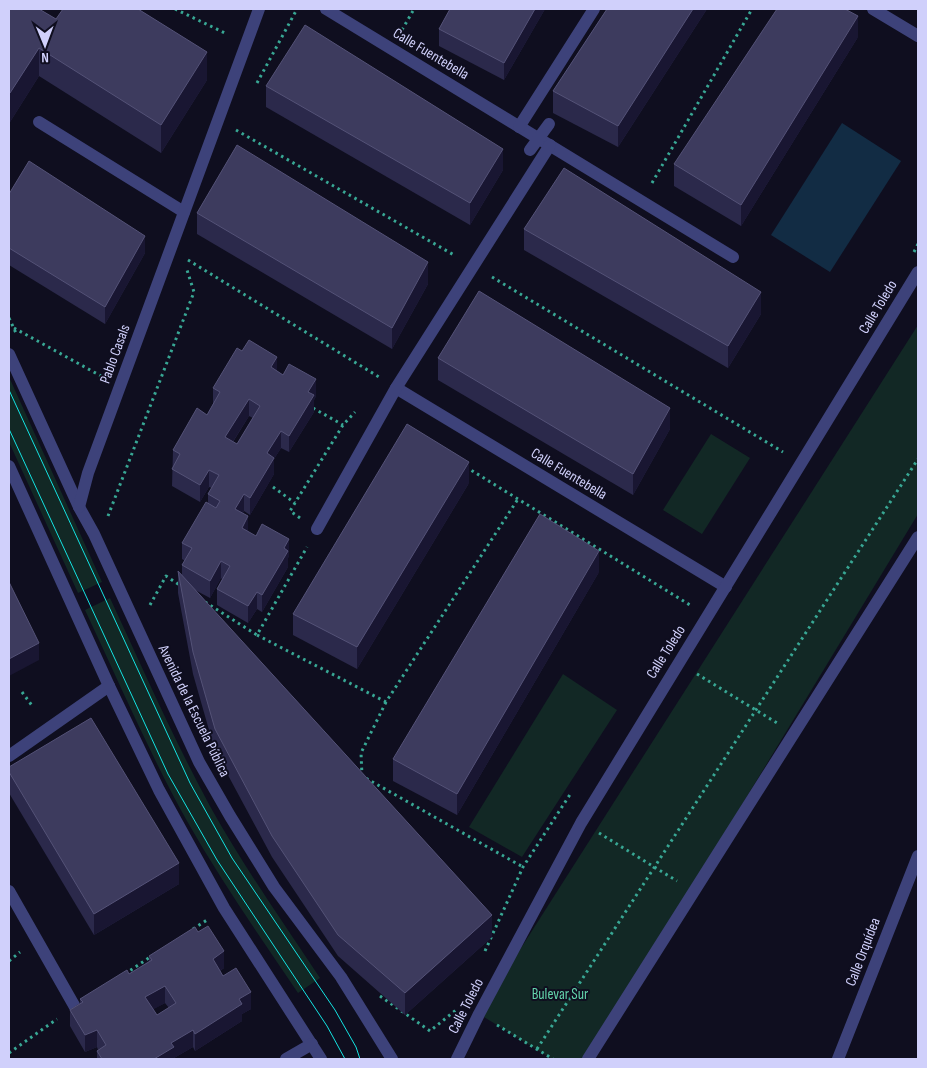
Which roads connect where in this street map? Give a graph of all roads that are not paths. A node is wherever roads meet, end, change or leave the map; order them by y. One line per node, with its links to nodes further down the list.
1 (259, 9): 12 (street, Pablo Casals)
2 (326, 9): 8 (street, Calle Fuentebella)
3 (594, 9): 8 (street)
4 (873, 9): 5 (street)
5 (918, 36)
6 (39, 122): 12 (street)
7 (549, 124): 9 (street)
8 (519, 127): 9 (street, Calle Fuentebella)
9 (538, 138): 10 (street, Calle Fuentebella); 11 (street)
10 (550, 145): 13 (street, Calle Fuentebella); 16 (street)
11 (530, 150)
12 (184, 212): 18 (street, Pablo Casals)
13 (734, 257)
14 (918, 272): 21 (street, Calle Toledo)
15 (9, 354): 18 (street, Avenida de la Escuela Pública)
16 (396, 388): 19 (street); 21 (street, Calle Fuentebella)
17 (9, 466): 22 (street)
18 (79, 507): 30 (street, Avenida de la Escuela Pública)
19 (317, 529)
20 (918, 537): 32 (street)
21 (726, 587): 31 (street, Calle Toledo)
22 (108, 686): 23 (street); 27 (street)
23 (9, 756)
24 (918, 856): 33 (street, Calle Orquídea)
25 (9, 891): 26 (street)
26 (75, 1006)
27 (312, 1044): 28 (street); 29 (street)
28 (286, 1059)
29 (321, 1059)
30 (392, 1059)
31 (457, 1059)
32 (588, 1059)
33 (838, 1059)

